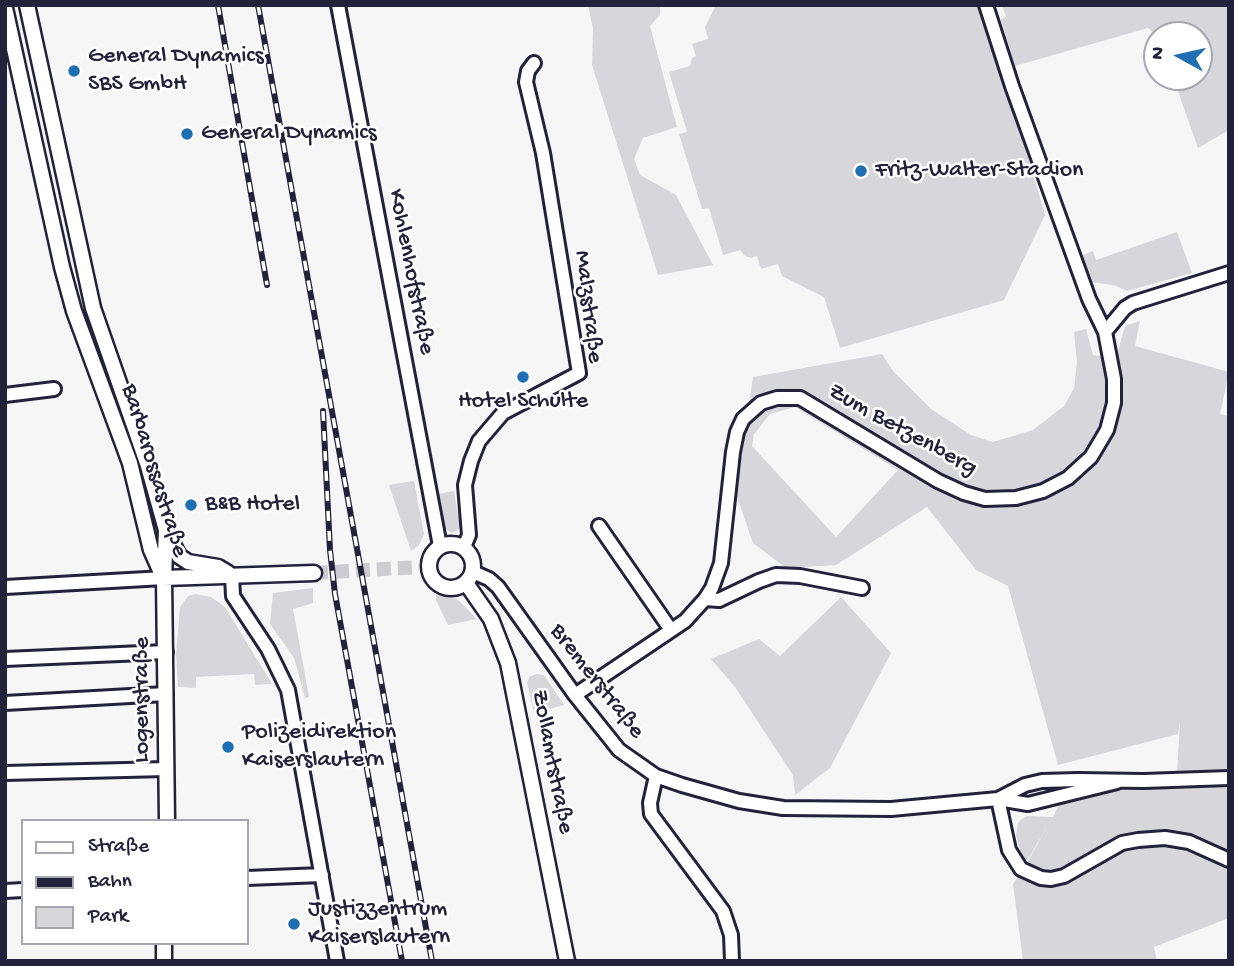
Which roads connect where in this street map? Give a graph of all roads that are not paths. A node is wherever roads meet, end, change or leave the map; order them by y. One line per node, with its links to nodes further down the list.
1 (27, 5): 11 (main road, Barbarossastraße)
2 (338, 5): 12 (street, Kohlenhofstraße)
3 (986, 5): 7 (street, Zum Betzenberg)
4 (5, 8): 17 (main road, Barbarossastraße)
5 (534, 63): 13 (street, Malzstraße)
6 (1229, 274): 7 (street)
7 (1105, 332): 20 (street, Zum Betzenberg)
8 (54, 389): 9 (street)
9 (5, 395)
10 (599, 526): 21 (street)
11 (166, 530): 15 (main road); 17 (main road, Barbarossastraße)
12 (440, 546): 13 (main road); 16 (main road)
13 (464, 547): 16 (main road)
14 (314, 573): 15 (main road)
15 (232, 575): 17 (main road); 35 (street)
16 (470, 577): 25 (street, Bremerstraße); 38 (main road, Zollamtstraße)
17 (164, 578): 18 (street); 22 (main road, Logenstraße)
18 (5, 587)
19 (862, 588): 20 (street)
20 (705, 599): 21 (street, Zum Betzenberg)
21 (671, 630): 25 (street, Zum Betzenberg)
22 (166, 652): 23 (street); 24 (main road, Logenstraße)
23 (5, 659)
24 (166, 694): 26 (street); 27 (main road, Logenstraße)
25 (575, 695): 29 (street, Bremerstraße)
26 (5, 703)
27 (166, 768): 28 (street); 33 (main road, Logenstraße)
28 (5, 773)
29 (656, 776): 32 (street, Bremerstraße); 39 (street)
30 (1229, 778): 31 (street, Bremerstraße)
31 (1117, 782): 32 (street, Bremerstraße); 32 (street, Bremerstraße)
32 (998, 799): 34 (street)
33 (167, 819)
34 (1229, 860)
35 (322, 875): 36 (street); 37 (street)
36 (248, 878)
37 (337, 961)
38 (567, 961)
39 (732, 961)

